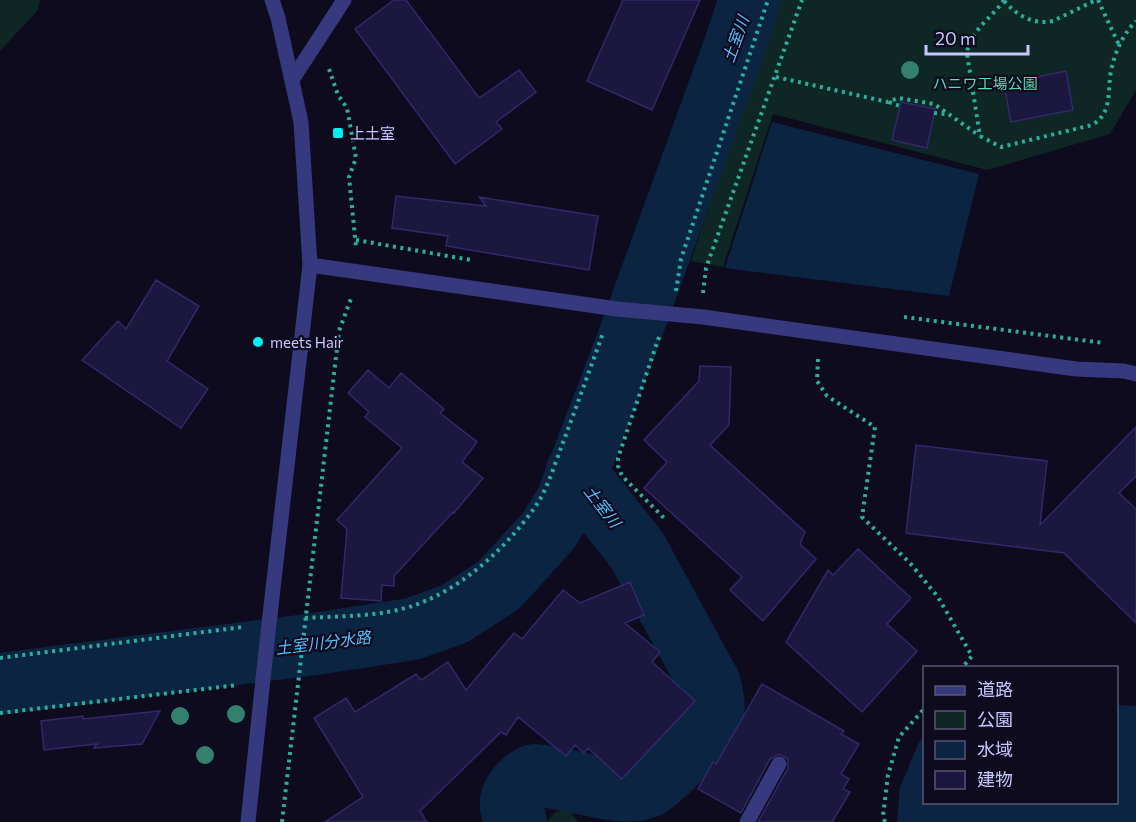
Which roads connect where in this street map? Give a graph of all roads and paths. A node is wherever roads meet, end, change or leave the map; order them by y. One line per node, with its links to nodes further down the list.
1 (272, 0): 11 (street)
2 (344, 0): 8 (street)
3 (768, 0): 19 (path)
4 (802, 0): 10 (path)
5 (1097, 0): 6 (path); 9 (path)
6 (1004, 1): 16 (path)
7 (1136, 21): 9 (path)
8 (318, 39): 11 (street); 18 (path)
9 (1119, 45): 16 (path)
10 (776, 77): 12 (path); 20 (path)
11 (291, 80): 17 (street)
12 (888, 102): 13 (path); 15 (path)
13 (900, 106)
14 (934, 113): 15 (path)
15 (947, 114): 16 (path)
16 (980, 136)
17 (310, 265): 18 (street); 29 (street, bridge)
18 (354, 271): 19 (street); 25 (path)
19 (668, 315): 20 (street); 24 (path)
20 (704, 317): 23 (street)
21 (603, 333): 25 (path)
22 (818, 355): 28 (path)
23 (1136, 374)
24 (666, 520)
25 (305, 618): 34 (path)
26 (236, 627): 27 (path)
27 (0, 658)
28 (964, 666)
29 (263, 680): 31 (path); 33 (street)
30 (923, 710): 36 (path)
31 (0, 713)
32 (779, 764): 35 (street)
33 (248, 822)
34 (282, 822)
35 (747, 822)
36 (885, 822)

